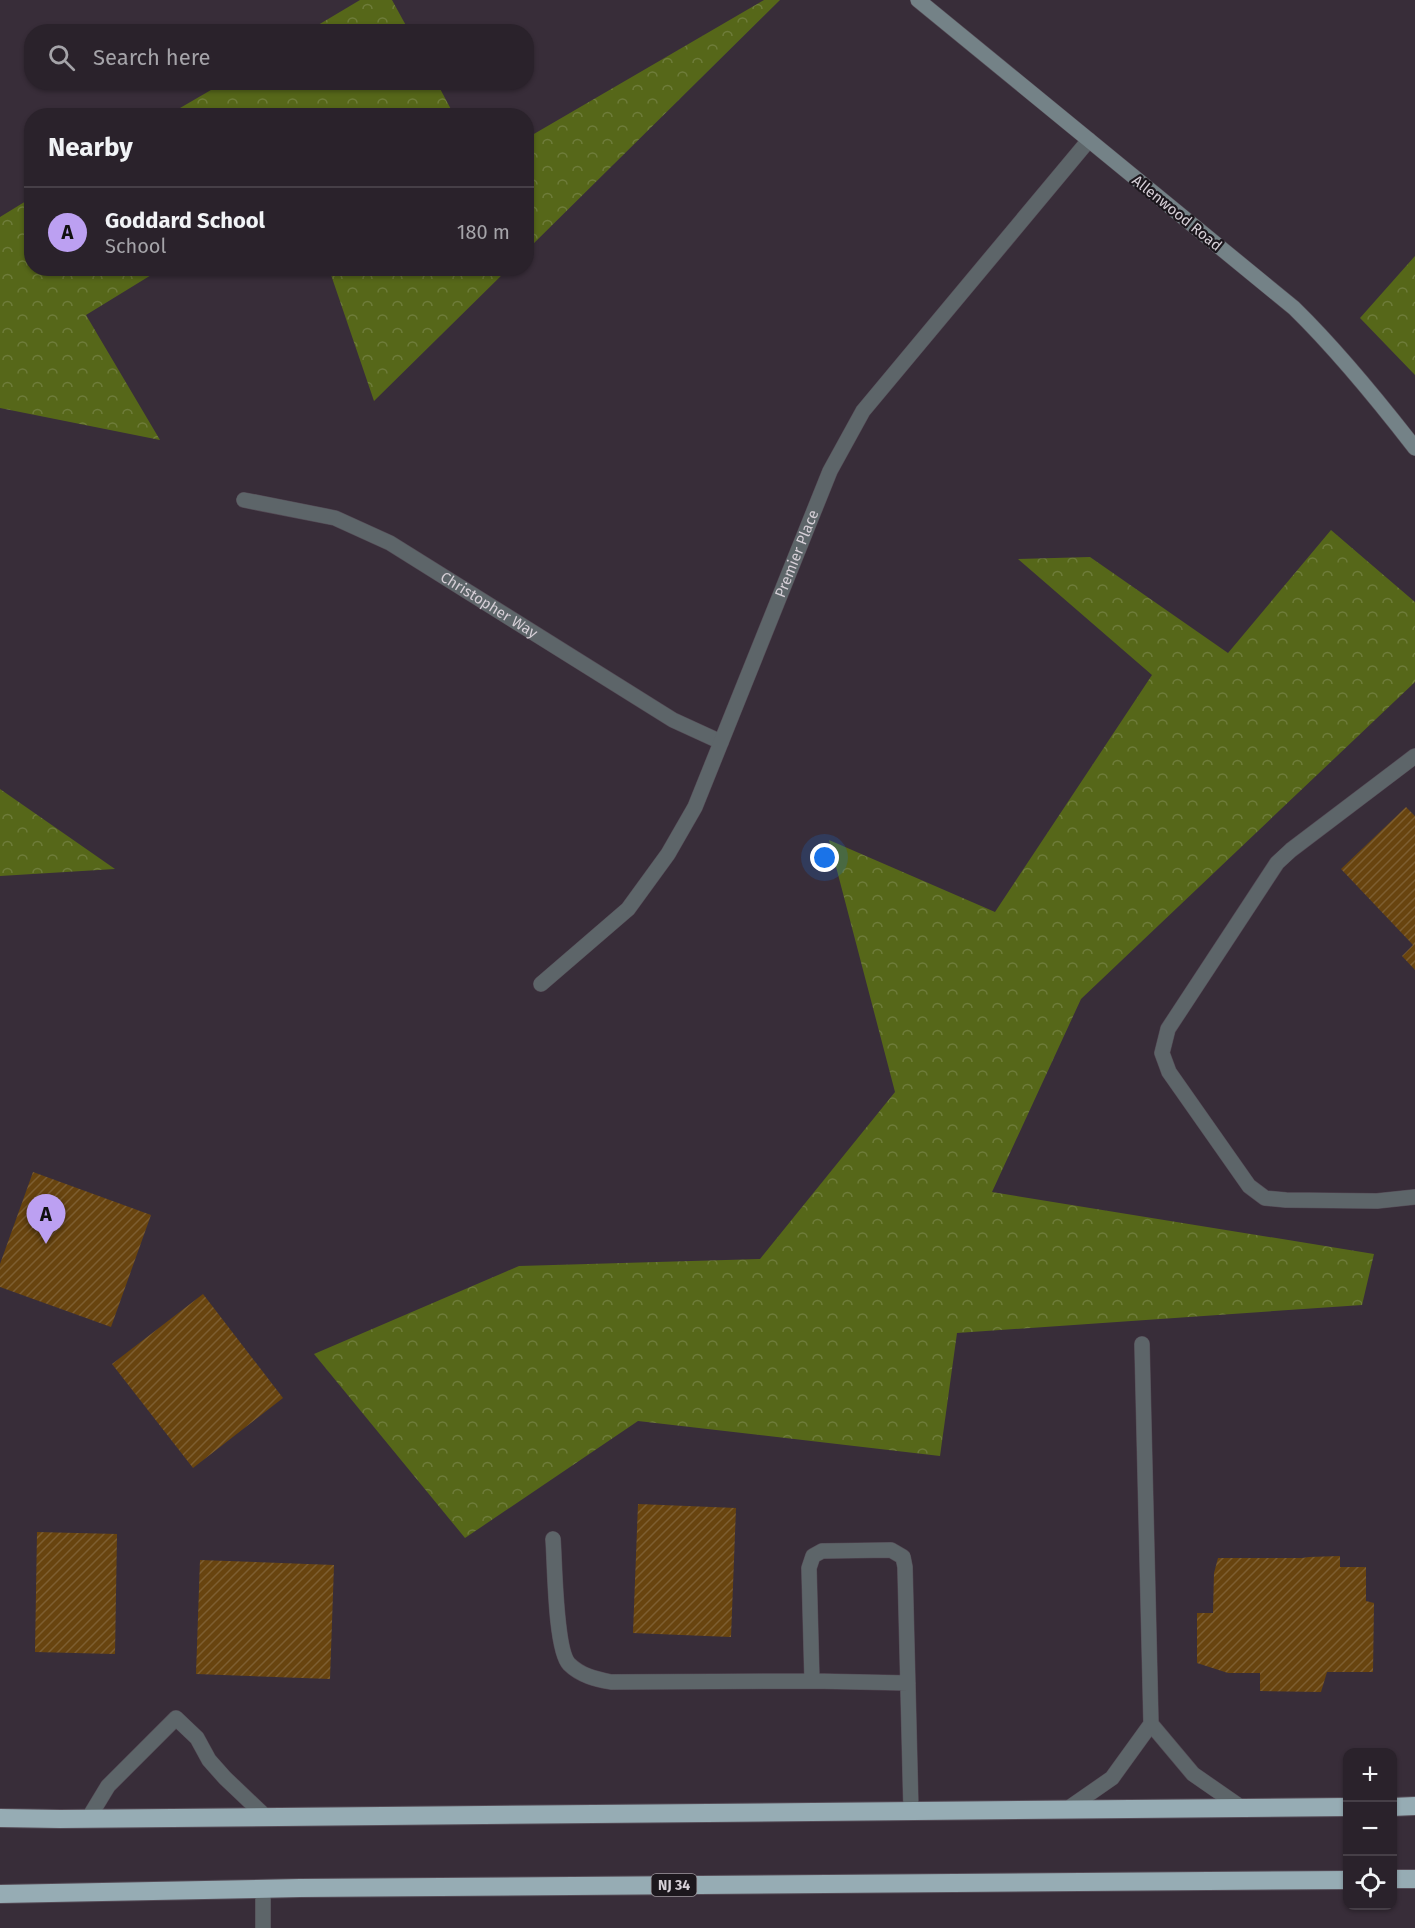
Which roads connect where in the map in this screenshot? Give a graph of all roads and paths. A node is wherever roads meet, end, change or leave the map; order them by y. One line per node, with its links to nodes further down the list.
1 (918, 0): 2 (street, Allenwood Road)
2 (1089, 140): 3 (street, Allenwood Road); 5 (street, Premier Place)
3 (1415, 448)
4 (244, 500): 5 (street, Christopher Way)
5 (721, 742): 7 (street, Premier Place)
6 (1415, 756): 8 (street)
7 (541, 984)
8 (1415, 1197)
9 (1142, 1344): 13 (street)
10 (553, 1539): 11 (street)
11 (812, 1681): 12 (street); 12 (street)
12 (908, 1683): 19 (street)
13 (1151, 1724): 17 (street); 18 (street)
14 (1415, 1806): 16 (highway)
15 (1343, 1807): 17 (highway)
16 (1397, 1807)
17 (1242, 1808): 18 (highway)
18 (1066, 1810): 19 (highway)
19 (911, 1811): 20 (highway)
20 (266, 1817): 22 (highway); 22 (street)
21 (0, 1818): 22 (highway)
22 (88, 1819)
23 (1397, 1879): 24 (highway)
24 (1415, 1879)
25 (1343, 1880): 26 (highway, NJ 34)
26 (263, 1889): 27 (highway, NJ 34); 28 (street)
27 (0, 1894)
28 (263, 1928)

